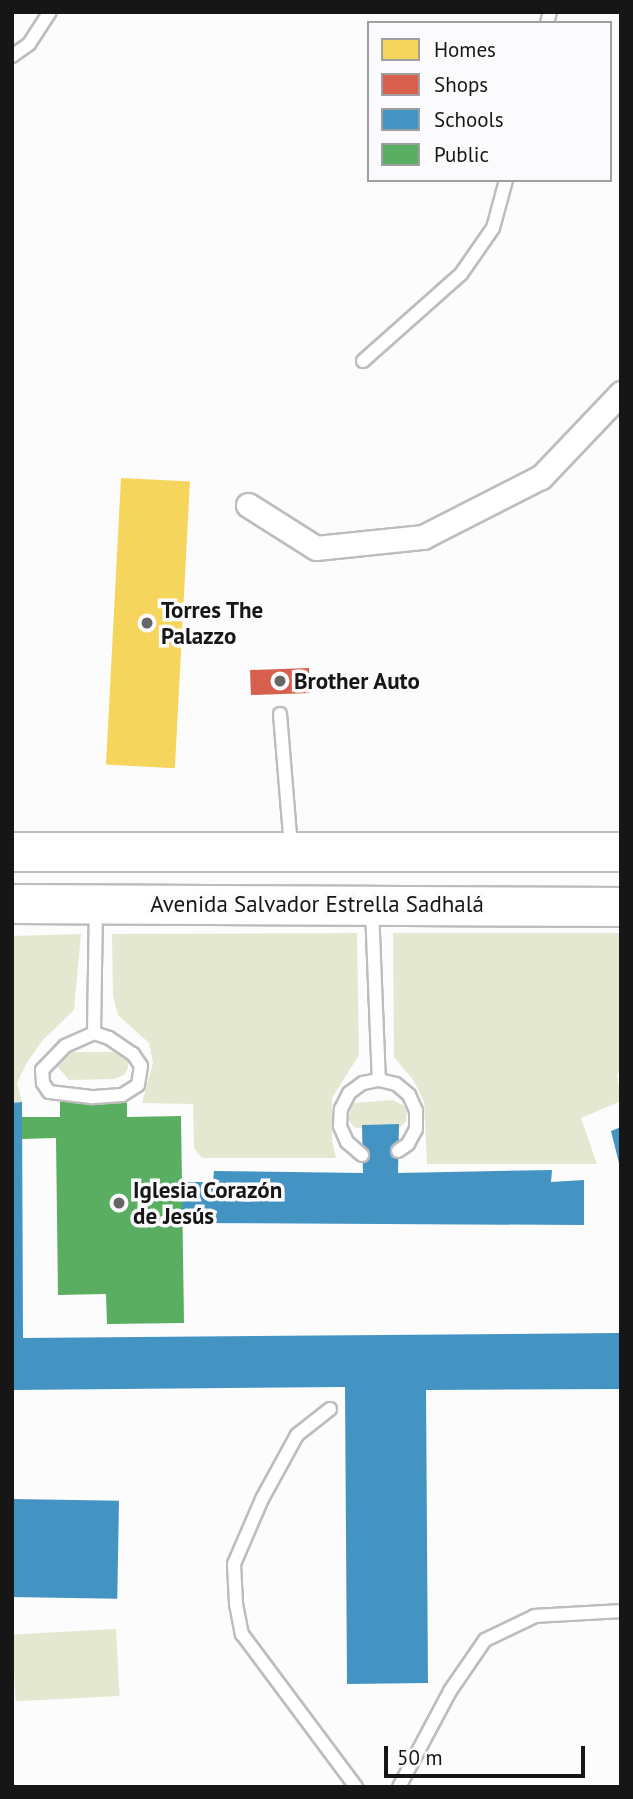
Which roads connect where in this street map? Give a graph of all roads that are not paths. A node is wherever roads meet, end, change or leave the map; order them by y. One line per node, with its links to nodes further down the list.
1 (50, 12): 2 (lane)
2 (12, 56)
3 (506, 182): 4 (lane)
4 (363, 361)
5 (621, 393): 6 (street)
6 (248, 505)
7 (280, 713): 10 (lane)
8 (12, 852): 10 (highway)
9 (621, 852): 10 (highway)
10 (291, 855)
11 (372, 903): 13 (highway, Avenida Salvador Estrella Sadhalá); 14 (highway, Avenida Salvador Estrella Sadhalá); 16 (lane)
12 (12, 904): 13 (highway, Avenida Salvador Estrella Sadhalá)
13 (96, 904): 15 (lane)
14 (621, 906)
15 (94, 1033): 15 (lane)
16 (379, 1080): 17 (lane); 18 (lane)
17 (398, 1151)
18 (362, 1155)
19 (330, 1409): 21 (lane)
20 (621, 1611): 22 (lane)
21 (356, 1787)
22 (399, 1787)

